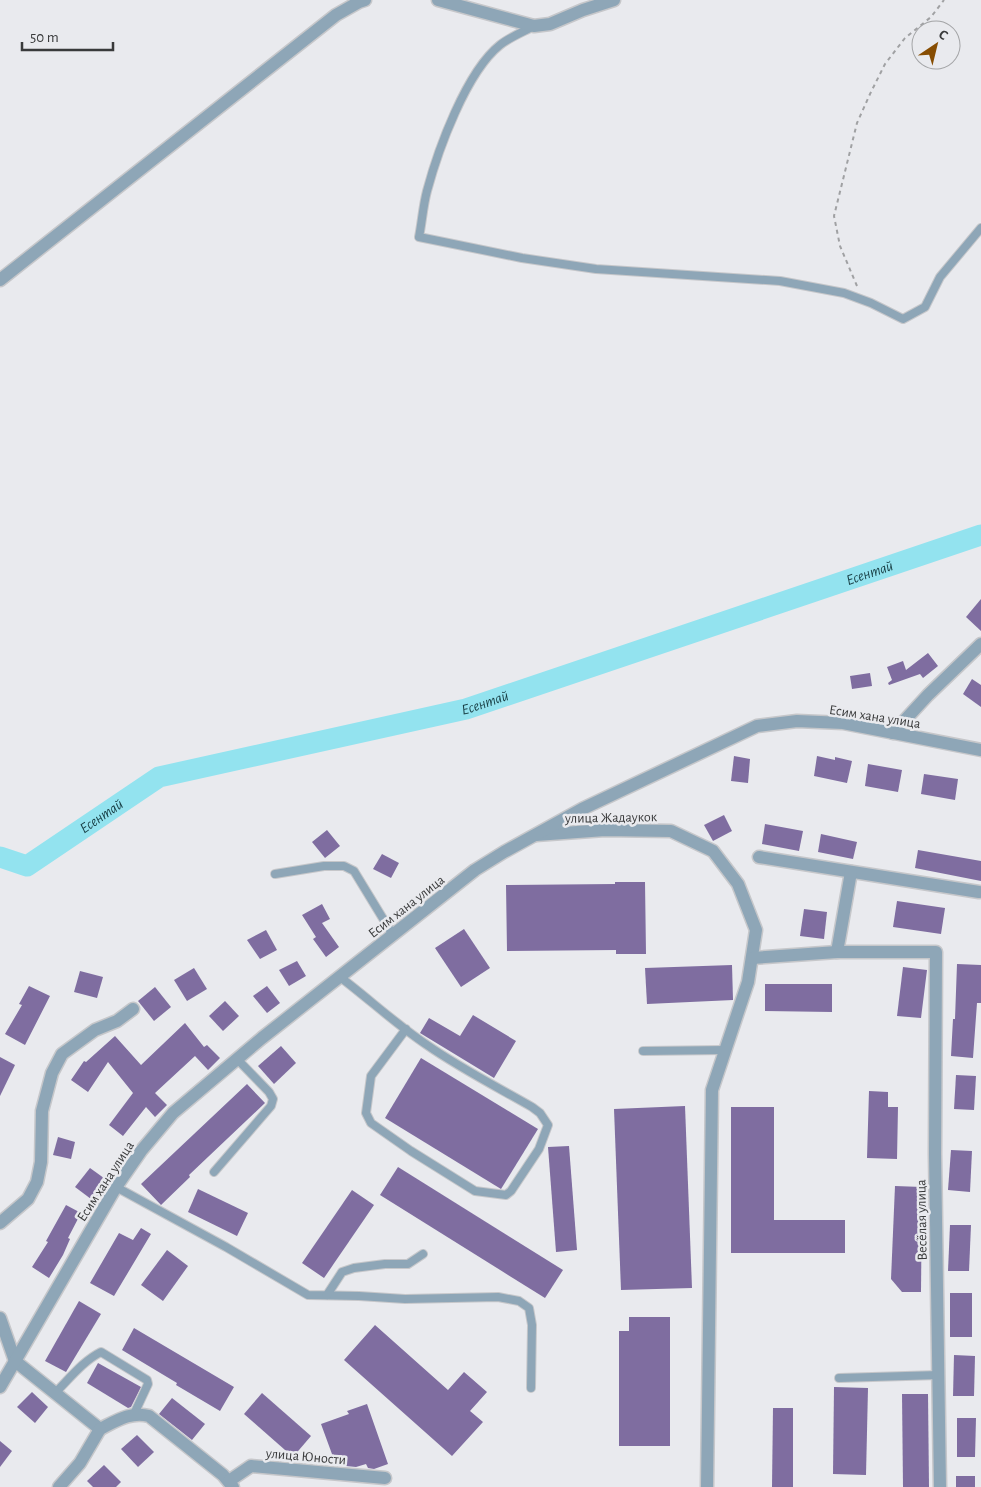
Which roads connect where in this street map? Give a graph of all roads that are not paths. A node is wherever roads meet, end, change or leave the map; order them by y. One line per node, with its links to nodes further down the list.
1 (365, 0): 7 (street)
2 (438, 0): 4 (street)
3 (614, 0): 5 (street)
4 (464, 4): 5 (street)
5 (534, 26): 6 (lane)
6 (981, 228)
7 (0, 280)
8 (981, 644): 9 (street)
9 (893, 733): 10 (street, Есим хана улица); 11 (street, Есим хана улица)
10 (981, 750)
11 (536, 835): 16 (street, Есим хана улица); 18 (street, улица Жадаукок)
12 (759, 857): 13 (street)
13 (851, 872): 15 (street); 17 (street)
14 (275, 874): 16 (lane)
15 (979, 892)
16 (393, 935): 19 (street, Есим хана улица)
17 (837, 952): 18 (street); 32 (street, Весёлая улица)
18 (752, 958): 22 (street, улица Жадаукок)
19 (340, 977): 21 (lane); 24 (street, Есим хана улица)
20 (134, 1009): 27 (street)
21 (406, 1029): 21 (lane)
22 (725, 1050): 23 (lane); 42 (street, улица Жадаукок)
23 (642, 1051)
24 (237, 1059): 25 (lane); 26 (street, Есим хана улица)
25 (214, 1172)
26 (116, 1187): 29 (lane); 31 (street, Есим хана улица)
27 (0, 1223)
28 (423, 1254): 29 (lane)
29 (327, 1295): 35 (lane)
30 (0, 1318): 31 (street)
31 (15, 1361): 34 (street, Есим хана улица); 36 (street)
32 (939, 1375): 33 (lane); 43 (street, Весёлая улица)
33 (839, 1378)
34 (0, 1387)
35 (531, 1388)
36 (55, 1393): 37 (lane); 38 (street)
37 (134, 1414): 38 (street); 40 (street)
38 (100, 1429): 41 (street)
39 (385, 1478): 40 (street, улица Юности)
40 (231, 1484)
41 (59, 1487)
42 (707, 1487)
43 (940, 1487)

